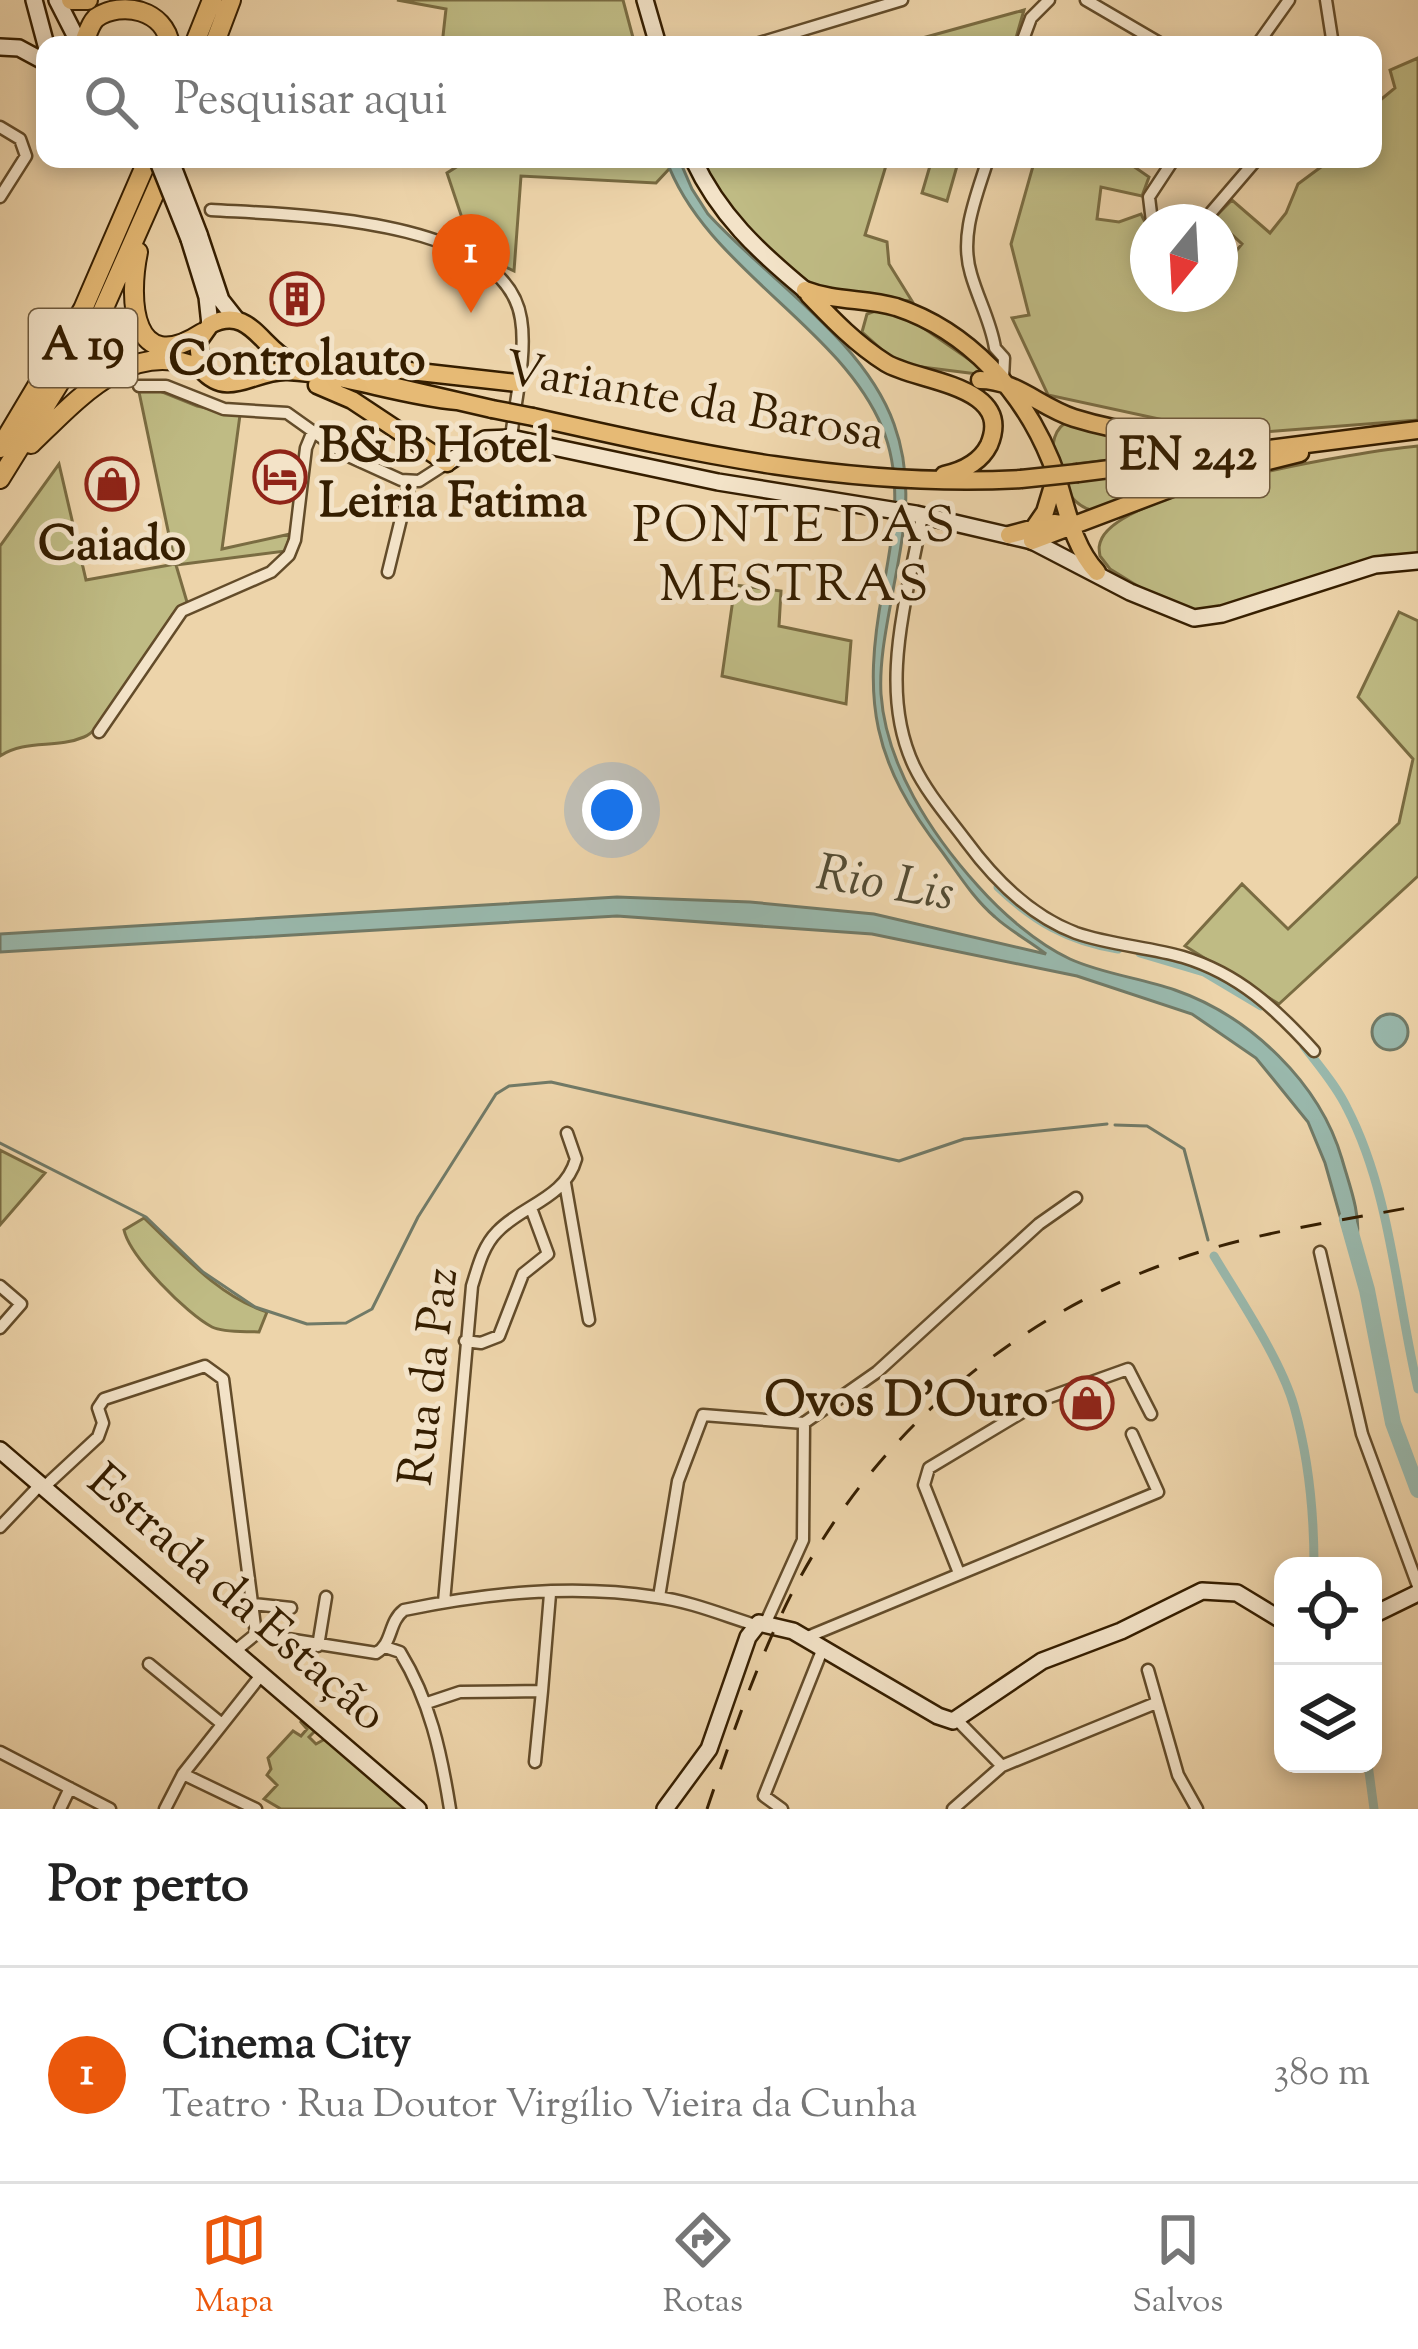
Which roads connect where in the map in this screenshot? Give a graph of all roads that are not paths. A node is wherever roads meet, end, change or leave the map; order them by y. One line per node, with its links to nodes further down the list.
1 (34, 0): 13 (main road)
2 (57, 0): 15 (main road)
3 (71, 0): 4 (highway)
4 (88, 0)
5 (212, 0): 18 (highway)
6 (231, 0): 19 (highway)
7 (645, 0): 20 (main road)
8 (902, 0): 21 (street)
9 (1048, 0): 22 (street)
10 (1086, 0): 23 (street)
11 (1289, 0): 24 (street)
12 (1326, 0): 25 (street)
13 (42, 18): 14 (main road); 27 (main road)
14 (45, 36)
15 (76, 36)
16 (87, 36): 17 (highway)
17 (166, 36)
18 (198, 36)
19 (217, 36)
20 (655, 36)
21 (783, 36)
22 (1024, 36)
23 (1148, 36)
24 (1263, 36)
25 (1332, 36)
26 (0, 47): 27 (main road)
27 (20, 48): 28 (main road)
28 (36, 57)
29 (0, 127): 38 (street)
30 (144, 168): 68 (highway, A 19)
31 (162, 168): 43 (main road, bridge)
32 (166, 168): 42 (highway, A 19)
33 (173, 168): 43 (main road, bridge)
34 (697, 168): 44 (main road)
35 (986, 168): 50 (street)
36 (1168, 168): 39 (street)
37 (1249, 168): 40 (street)
38 (0, 197)
39 (1150, 204)
40 (1218, 204)
41 (211, 210): 57 (street)
42 (143, 224): 47 (highway); 68 (highway, A 19)
43 (194, 236): 46 (main road); 47 (main road)
44 (805, 290): 45 (main road); 49 (main road)
45 (879, 304): 49 (main road); 50 (main road)
46 (236, 319): 47 (main road); 48 (main road, EN 242)
47 (206, 329): 51 (main road)
48 (267, 344): 54 (main road); 57 (main road); 59 (main road, Variante da Barosa / EN 242)
49 (866, 350): 52 (main road)
50 (990, 354): 55 (main road)
51 (201, 369): 54 (main road, EN 242); 68 (highway)
52 (899, 370): 56 (main road); 70 (main road)
53 (277, 371): 54 (main road, Variante da Barosa / EN 242); 59 (main road, Variante da Barosa / EN 242); 67 (main road)
54 (252, 378)
55 (1003, 379): 56 (main road); 60 (main road); 66 (main road)
56 (980, 380): 66 (main road)
57 (517, 383): 63 (street)
58 (139, 386): 62 (street)
59 (457, 401): 70 (main road, Variante da Barosa / EN 242, bridge)
60 (1072, 417): 65 (main road); 66 (main road)
61 (1418, 430): 64 (main road, Variante da Barosa / EN 242)
62 (313, 431): 69 (street); 80 (street)
63 (511, 438): 67 (main road); 72 (main road)
64 (1346, 438): 65 (main road, Variante da Barosa / EN 242); 73 (main road)
65 (1298, 444): 70 (main road, Variante da Barosa / EN 242, bridge)
66 (1042, 453): 71 (main road); 74 (main road)
67 (447, 463): 69 (street)
68 (3, 464)
69 (410, 482): 79 (street)
70 (933, 482)
71 (1052, 489): 74 (main road); 75 (main road)
72 (919, 515): 76 (main road); 81 (street)
73 (1104, 515): 74 (main road); 78 (main road)
74 (1071, 525): 75 (main road); 78 (main road)
75 (1033, 534): 76 (main road); 78 (main road)
76 (1009, 535)
77 (1418, 561): 78 (main road)
78 (1093, 568)
79 (388, 572)
80 (100, 732)
81 (1313, 1052)
82 (568, 1133): 83 (street)
83 (565, 1183): 85 (street, Rua da Paz); 88 (street)
84 (1076, 1198): 92 (street)
85 (531, 1208): 90 (street, Rua da Paz); 90 (street)
86 (1320, 1252): 98 (street)
87 (0, 1286): 89 (street)
88 (590, 1320)
89 (0, 1328)
90 (465, 1341): 102 (street, Rua da Paz)
91 (1151, 1414): 97 (street)
92 (804, 1423): 101 (street); 107 (street)
93 (1132, 1435): 97 (street)
94 (0, 1450): 95 (main road, Estrada da Estação)
95 (42, 1487): 96 (street); 103 (street); 113 (main road, Estrada da Estação)
96 (0, 1527)
97 (959, 1573): 109 (street)
98 (1418, 1590): 105 (main road)
99 (550, 1594): 101 (street); 102 (street); 117 (street)
100 (326, 1597): 110 (street)
101 (659, 1597): 107 (street)
102 (444, 1602): 111 (street)
103 (253, 1604): 104 (street); 108 (street)
104 (291, 1608)
105 (1382, 1611)
106 (1274, 1616): 120 (main road)
107 (761, 1624): 109 (main road); 133 (main road)
108 (256, 1634): 110 (street); 113 (street)
109 (806, 1638): 112 (main road)
110 (318, 1646): 111 (street)
111 (385, 1647): 118 (street)
112 (823, 1648): 120 (main road); 134 (street)
113 (235, 1651): 116 (main road, Estrada da Estação)
114 (149, 1664): 121 (street)
115 (1148, 1670): 119 (street)
116 (262, 1674): 121 (street); 131 (main road, Estrada da Estação)
117 (542, 1691): 118 (street); 123 (street)
118 (427, 1703): 132 (street)
119 (1156, 1703): 124 (street); 136 (street)
120 (957, 1720): 124 (street)
121 (222, 1724): 125 (street)
122 (0, 1751): 126 (street)
123 (535, 1762)
124 (1002, 1766): 135 (street)
125 (184, 1774): 129 (street); 130 (street)
126 (70, 1788): 127 (street); 128 (street)
127 (60, 1809)
128 (110, 1809)
129 (165, 1809)
130 (256, 1809)
131 (418, 1809)
132 (450, 1809)
133 (665, 1809)
134 (782, 1809)
135 (953, 1809)
136 (1197, 1809)

